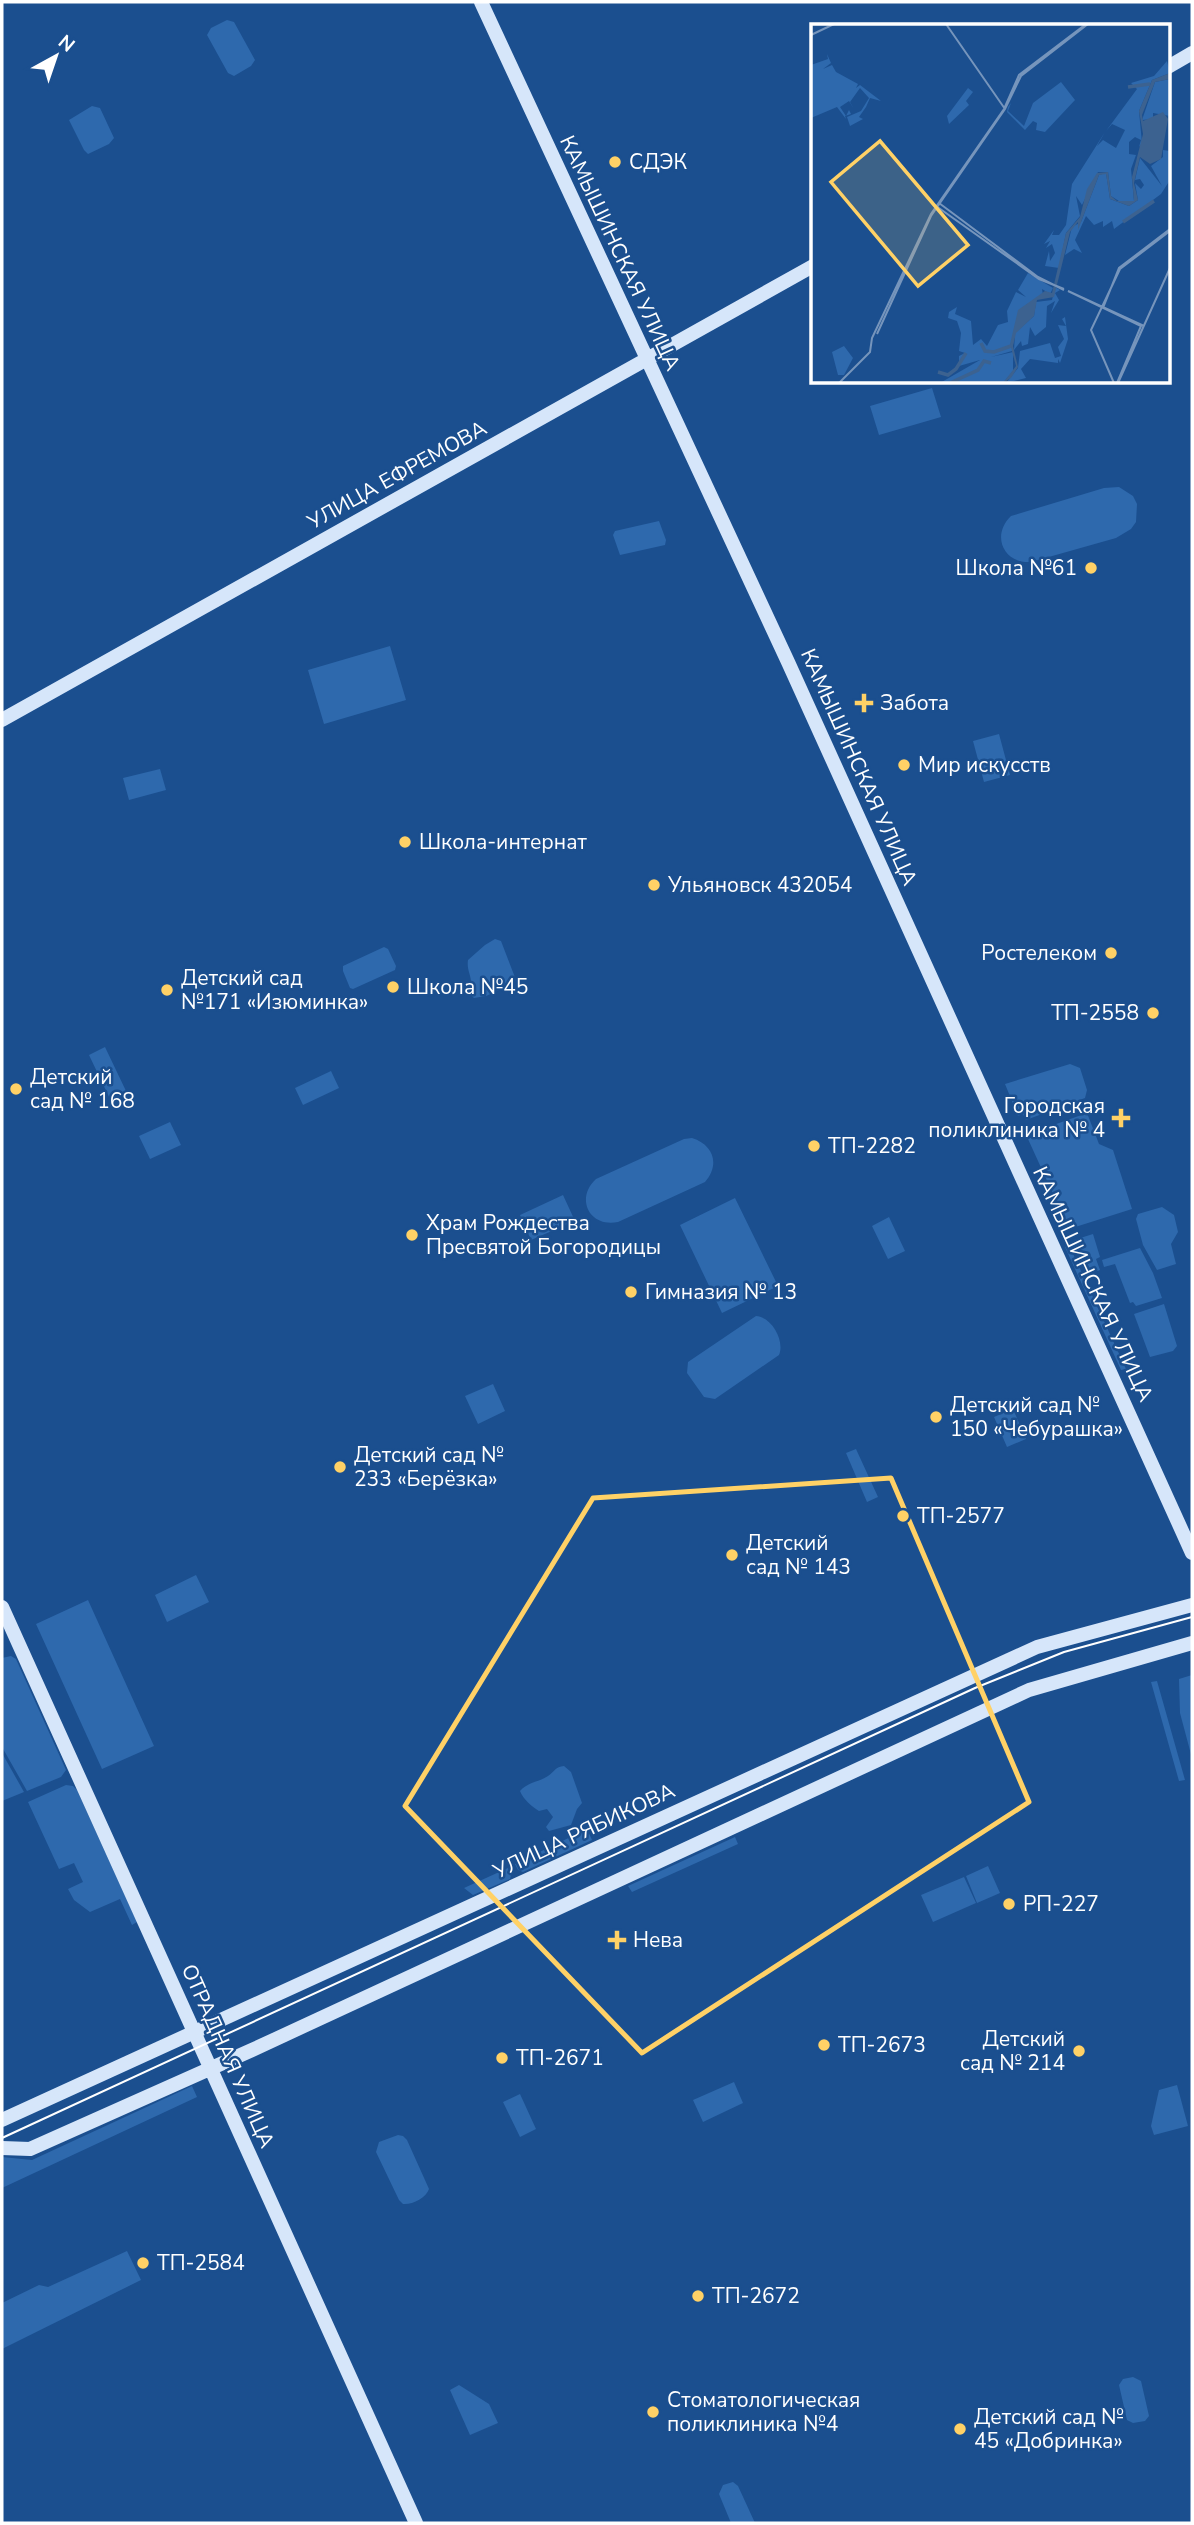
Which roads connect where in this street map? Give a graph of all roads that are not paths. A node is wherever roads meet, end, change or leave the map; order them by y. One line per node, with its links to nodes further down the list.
1 (481, 2): 5 (street, КАМЫШИНСКАЯ УЛИЦА)
2 (1192, 53): 3 (street)
3 (1170, 66)
4 (811, 267): 5 (street, УЛИЦА ЕФРЕМОВА)
5 (647, 359): 6 (street, УЛИЦА ЕФРЕМОВА); 7 (street, КАМЫШИНСКАЯ УЛИЦА)
6 (2, 720)
7 (1192, 1553)
8 (1192, 1605): 11 (street, УЛИЦА РЯБИКОВА)
9 (2, 1607): 11 (street, ОТРАДНАЯ УЛИЦА)
10 (1192, 1643): 12 (street)
11 (194, 2033): 12 (street, ОТРАДНАЯ УЛИЦА); 13 (street, УЛИЦА РЯБИКОВА)
12 (211, 2068): 14 (street); 15 (street, ОТРАДНАЯ УЛИЦА)
13 (2, 2120)
14 (2, 2148)
15 (416, 2523)

